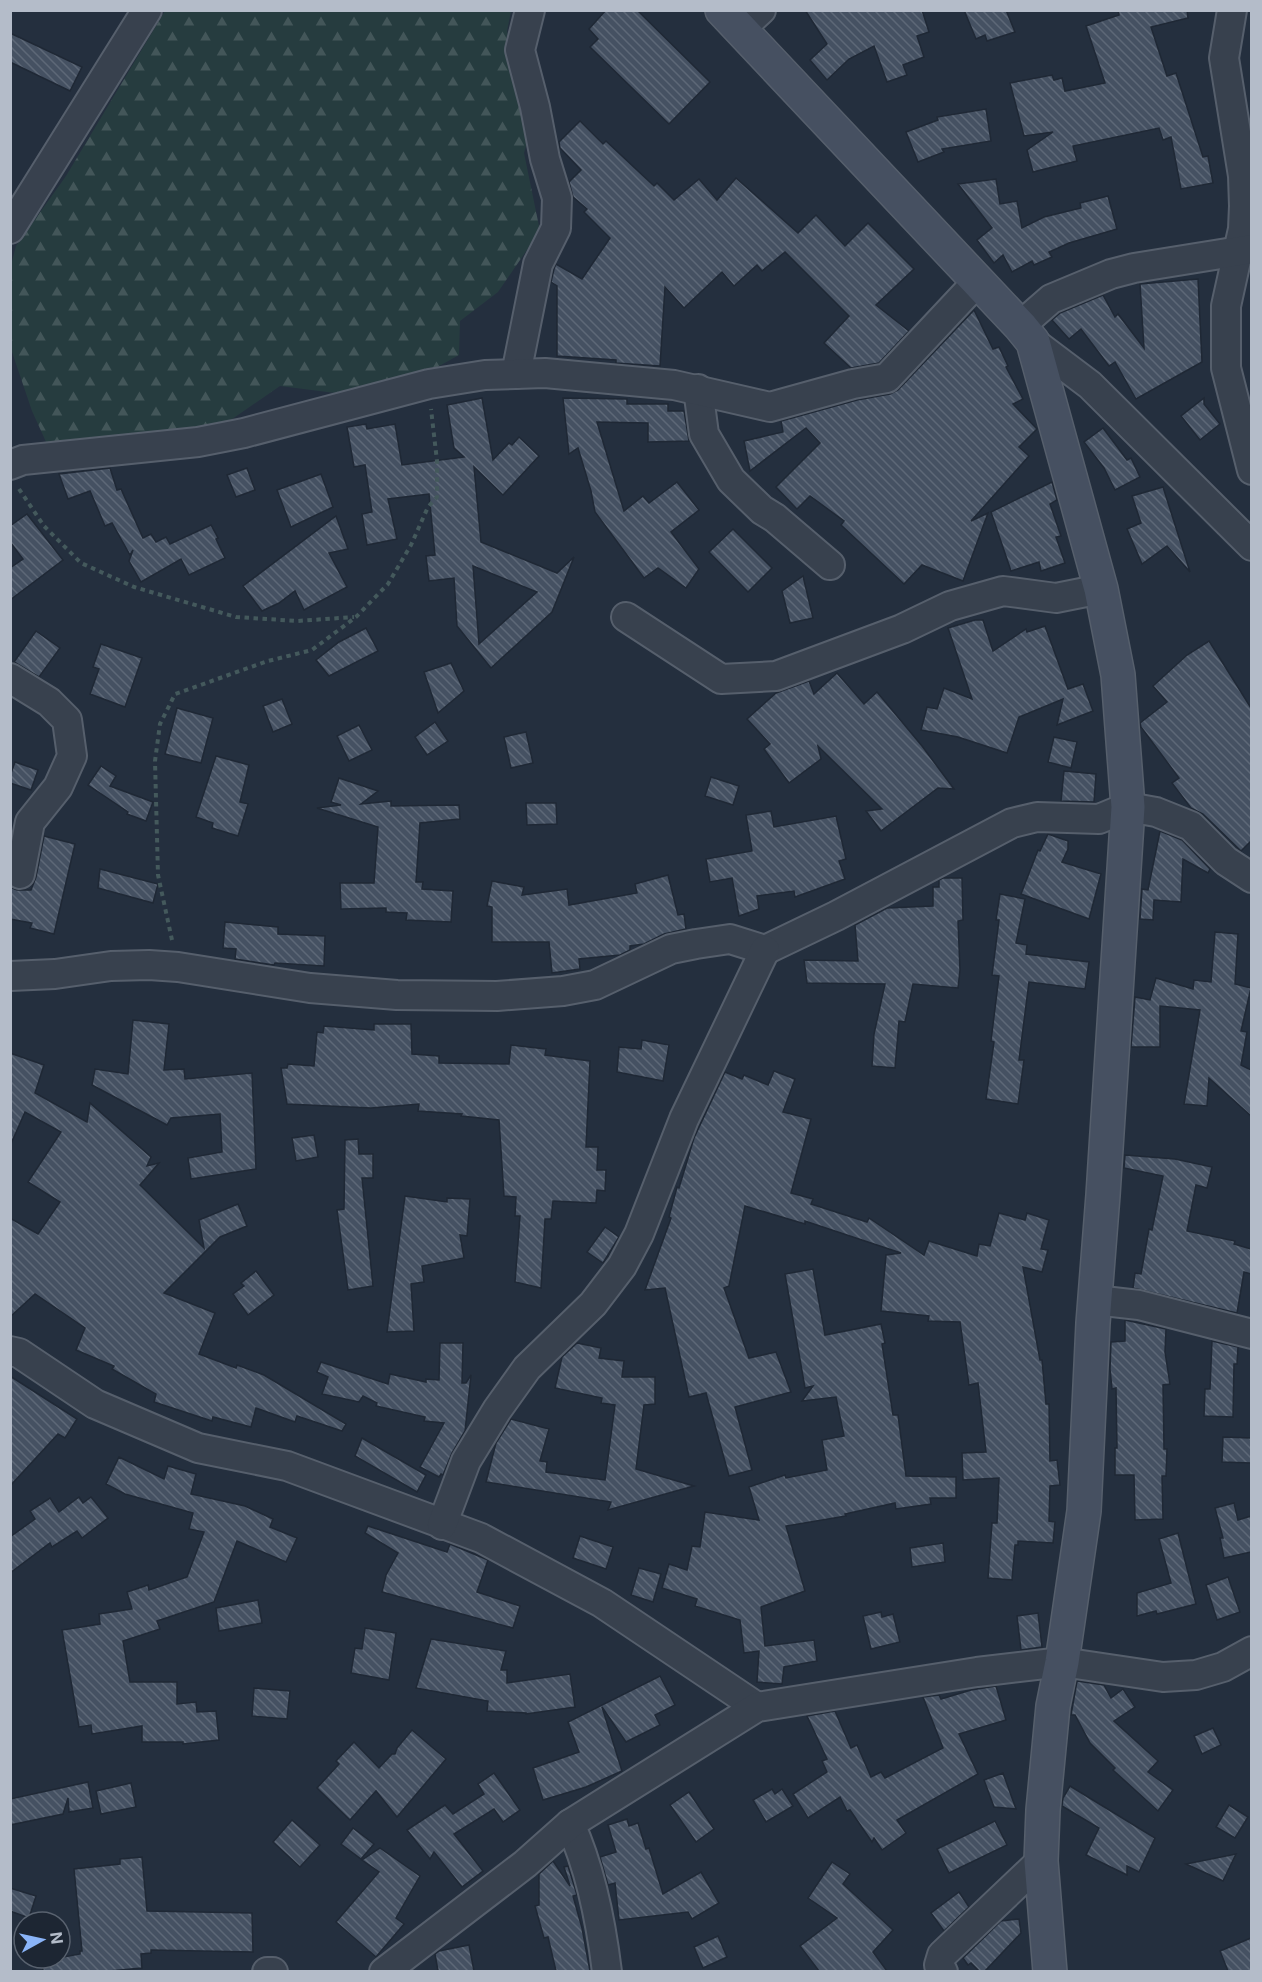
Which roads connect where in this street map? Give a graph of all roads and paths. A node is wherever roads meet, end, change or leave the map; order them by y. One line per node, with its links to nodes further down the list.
1 (147, 10): 5 (street)
2 (530, 10): 9 (street)
3 (1232, 10): 6 (street)
4 (741, 17): 7 (street)
5 (10, 229)
6 (1244, 249): 8 (street); 12 (street)
7 (978, 282): 8 (street); 11 (street)
8 (1026, 334): 14 (street); 16 (street)
9 (516, 374): 10 (street); 11 (street)
10 (429, 384): 13 (street); 17 (path)
11 (698, 389): 15 (street)
12 (1251, 470)
13 (14, 475): 17 (path)
14 (1251, 546)
15 (830, 565)
16 (1101, 589): 18 (street); 20 (street)
17 (356, 617): 24 (path)
18 (626, 617)
19 (10, 678): 21 (street)
20 (1128, 807): 22 (street); 23 (street); 26 (street)
21 (20, 874)
22 (1251, 878)
23 (765, 950): 24 (street); 29 (street)
24 (178, 967): 25 (street)
25 (10, 976)
26 (1095, 1300): 27 (street); 31 (street)
27 (1251, 1334)
28 (10, 1351): 29 (street)
29 (442, 1525): 32 (street)
30 (1250, 1653): 31 (street)
31 (1062, 1662): 32 (street); 34 (street)
32 (757, 1707): 33 (street)
33 (570, 1824): 37 (street); 38 (street)
34 (1041, 1861): 39 (street); 40 (street)
35 (267, 1971): 36 (street)
36 (273, 1971)
37 (384, 1971)
38 (607, 1971)
39 (943, 1971)
40 (1050, 1971)

